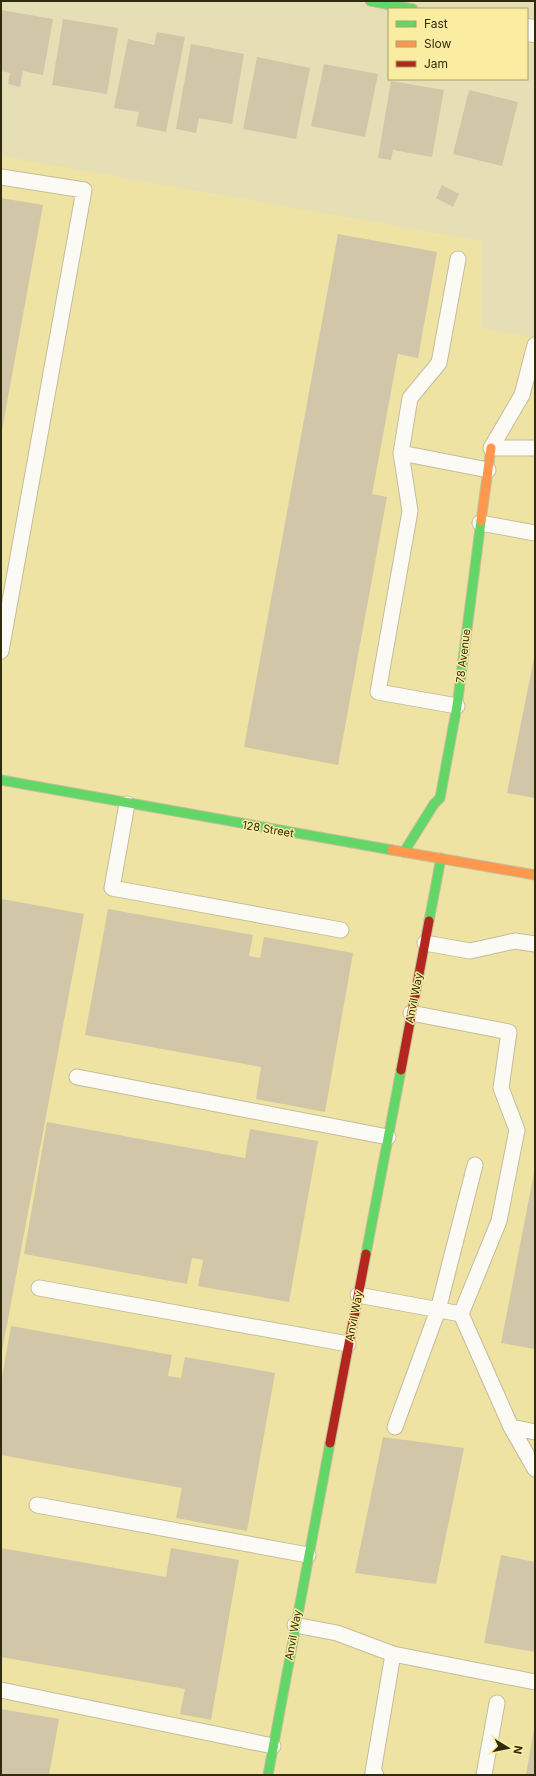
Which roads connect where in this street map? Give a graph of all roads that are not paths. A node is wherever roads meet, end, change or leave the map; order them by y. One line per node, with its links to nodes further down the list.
1 (370, 1): 2 (street)
2 (408, 8)
3 (1, 177): 12 (lane)
4 (458, 259): 8 (lane)
5 (535, 345): 6 (lane)
6 (490, 448): 7 (lane); 9 (street, 78 Avenue)
7 (535, 448)
8 (401, 453): 9 (lane); 13 (lane)
9 (488, 470): 10 (street, 78 Avenue)
10 (480, 523): 11 (lane); 13 (street, 78 Avenue)
11 (535, 533)
12 (1, 651)
13 (457, 706): 16 (street, 78 Avenue)
14 (1, 780): 15 (street, 128 Street)
15 (127, 804): 16 (street, 128 Street); 19 (lane)
16 (404, 852): 17 (street, 128 Street)
17 (441, 858): 18 (street, 128 Street); 20 (street, Anvil Way)
18 (535, 875)
19 (341, 930)
20 (425, 943): 21 (lane); 22 (street, Anvil Way)
21 (535, 944)
22 (411, 1013): 24 (street, Anvil Way); 29 (lane)
23 (77, 1077): 24 (lane)
24 (388, 1137): 27 (street, Anvil Way)
25 (474, 1165): 28 (lane)
26 (39, 1288): 30 (lane)
27 (358, 1295): 28 (lane); 30 (street, Anvil Way)
28 (438, 1310): 29 (lane); 31 (lane)
29 (461, 1314): 32 (lane)
30 (348, 1344): 36 (street, Anvil Way)
31 (395, 1427)
32 (511, 1428): 33 (lane); 34 (lane)
33 (535, 1432)
34 (535, 1469)
35 (37, 1505): 36 (lane)
36 (308, 1555): 37 (street, Anvil Way)
37 (295, 1625): 38 (lane); 42 (street, Anvil Way)
38 (393, 1654): 39 (lane); 44 (lane)
39 (535, 1682)
40 (1, 1690): 42 (lane)
41 (498, 1703): 45 (lane)
42 (273, 1746): 43 (street, Anvil Way)
43 (268, 1775)
44 (376, 1775)
45 (484, 1775)

